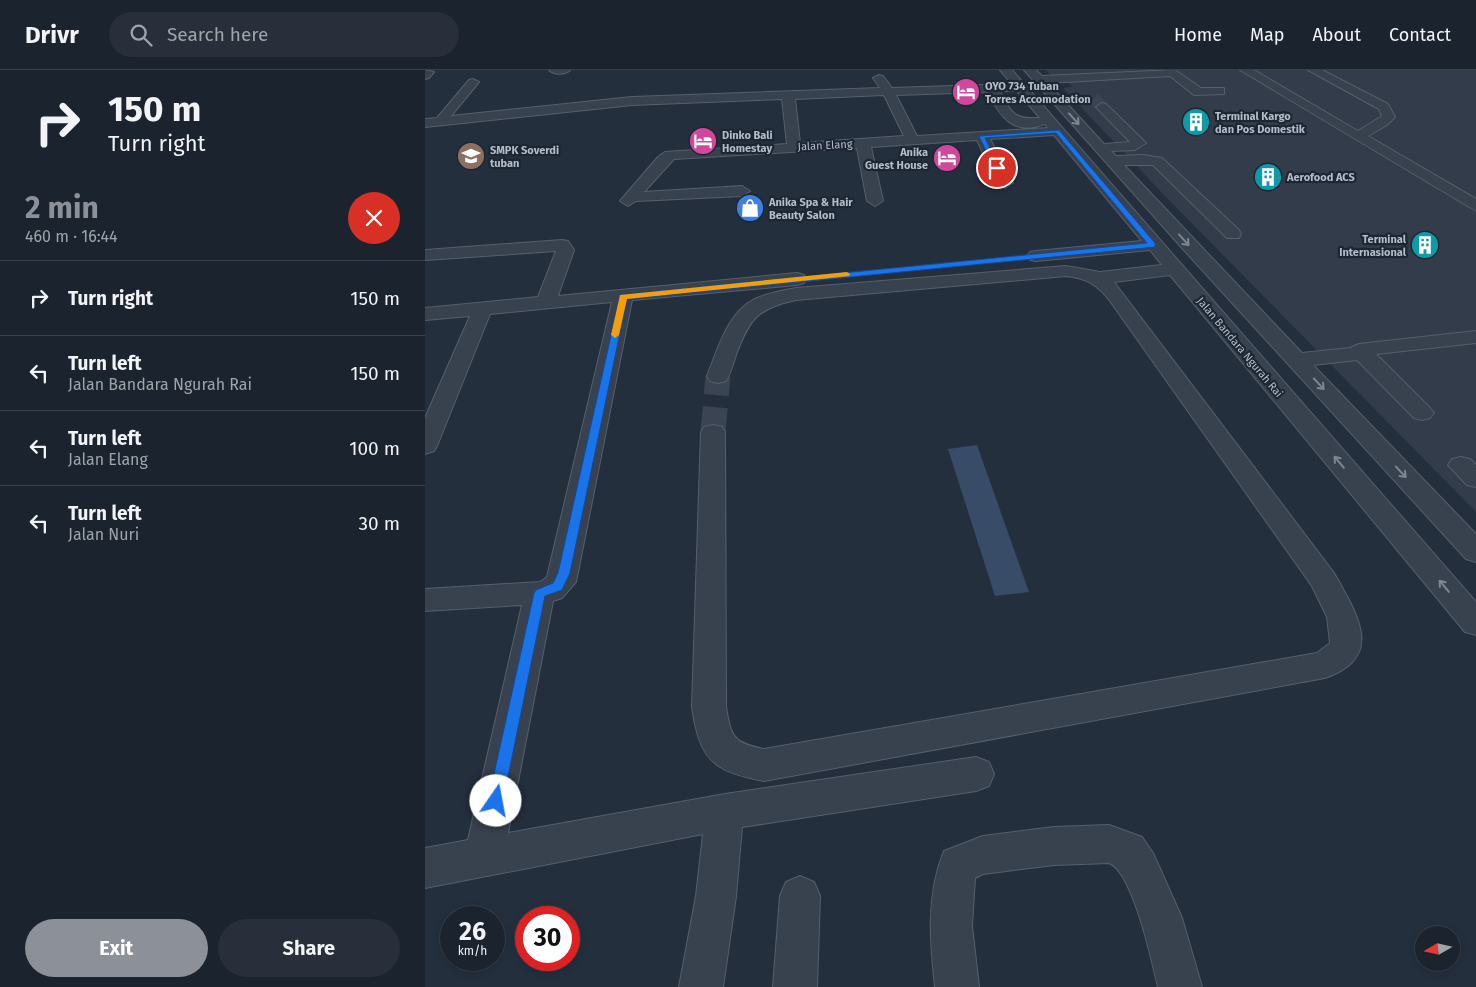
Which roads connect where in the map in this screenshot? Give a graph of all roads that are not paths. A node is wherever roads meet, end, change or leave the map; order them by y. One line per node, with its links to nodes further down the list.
1 (425, 70): 9 (street)
2 (555, 70): 3 (street)
3 (564, 70)
4 (1006, 70): 14 (street, Jalan Bandara Ngurah Rai)
5 (1246, 70): 31 (street)
6 (1314, 70): 31 (street)
7 (1170, 71): 10 (street); 17 (street)
8 (877, 75): 18 (street)
9 (425, 76)
10 (1072, 78): 11 (street); 11 (street)
11 (1038, 79): 35 (street, one-way to 35)
12 (473, 82): 27 (street)
13 (692, 84): 21 (street)
14 (1020, 86): 16 (street); 29 (street, Jalan Bandara Ngurah Rai)
15 (634, 88): 23 (street)
16 (992, 88): 18 (street); 29 (street)
17 (1220, 91)
18 (888, 92): 20 (street); 32 (street)
19 (576, 94): 25 (street)
20 (788, 95): 21 (street); 34 (street)
21 (687, 98): 23 (street)
22 (511, 101): 26 (street)
23 (632, 101): 25 (street)
24 (1103, 107): 35 (street)
25 (568, 108): 26 (street)
26 (503, 115): 27 (street)
27 (440, 122): 28 (street)
28 (425, 123)
29 (1049, 128): 30 (street, Jalan Elang); 37 (street, Jalan Bandara Ngurah Rai)
30 (981, 136): 32 (street, Jalan Elang); 39 (street)
31 (1359, 137): 42 (street)
32 (912, 140): 33 (street, Jalan Elang)
33 (863, 143): 34 (street, Jalan Elang); 41 (street)
34 (794, 147): 36 (street, Jalan Elang)
35 (1100, 148): 37 (street); 38 (street)
36 (742, 150): 40 (street); 40 (street, Jalan Elang)
37 (1073, 150): 45 (street, Jalan Bandara Ngurah Rai)
38 (1113, 161): 44 (street); 55 (street, one-way to 55)
39 (1005, 183)
40 (742, 191): 43 (street)
41 (875, 201)
42 (1476, 206)
43 (742, 211)
44 (1233, 234)
45 (1152, 245): 47 (street, Jalan Bandara Ngurah Rai); 49 (street)
46 (425, 255): 50 (street)
47 (1174, 269): 48 (street); 59 (street, Jalan Bandara Ngurah Rai)
48 (1098, 278): 56 (street); 60 (street)
49 (623, 296): 50 (street); 63 (street)
50 (546, 303): 51 (street)
51 (482, 310): 52 (street); 61 (street)
52 (425, 314)
53 (1476, 337): 54 (street)
54 (1359, 353): 55 (street); 57 (street)
55 (1297, 360): 58 (street, one-way to 58)
56 (718, 376)
57 (1422, 413)
58 (1355, 423): 59 (street); 62 (street, one-way to 62)
59 (1311, 429): 65 (street, Jalan Bandara Ngurah Rai, one-way to 59)
60 (713, 432)
61 (425, 446)
62 (1476, 552)
63 (540, 593): 64 (street); 68 (street)
64 (425, 600)
65 (1476, 623)
66 (976, 774): 67 (street)
67 (725, 812): 68 (street); 71 (street)
68 (484, 858): 69 (street)
69 (425, 868)
70 (800, 896): 72 (street)
71 (701, 987)
72 (795, 987)
73 (957, 987): 74 (street)
74 (1180, 987)

